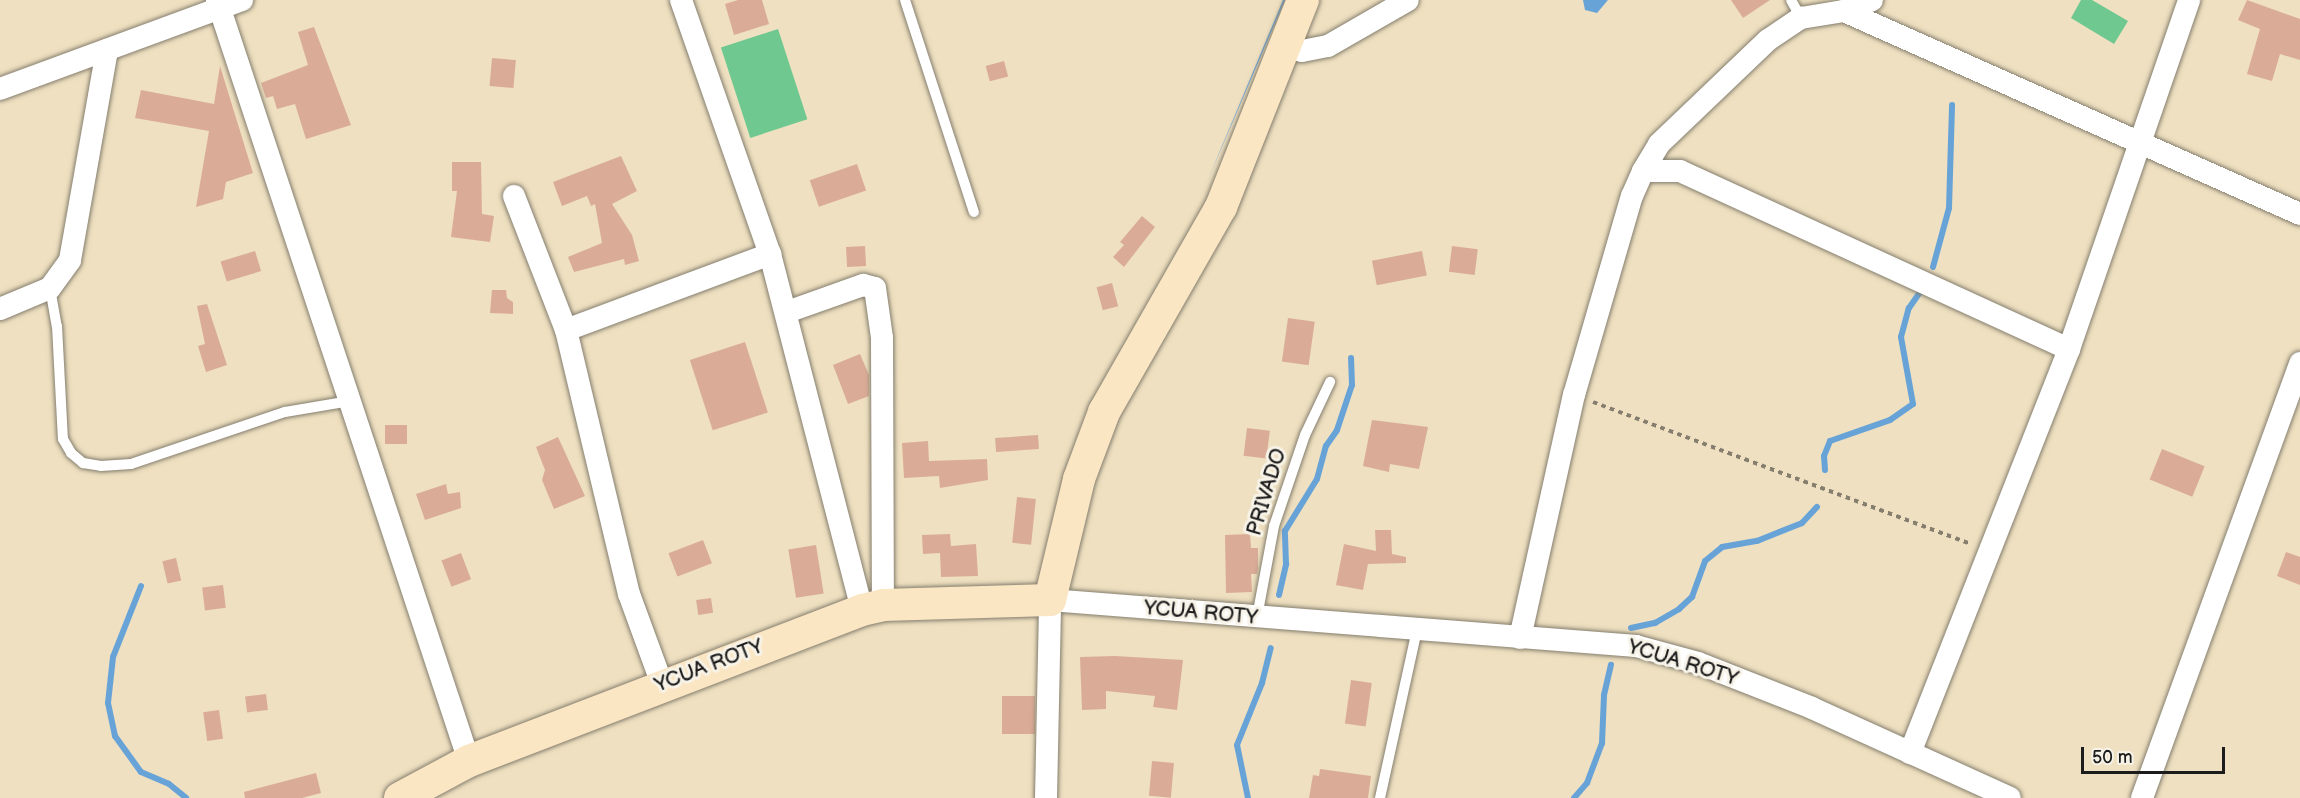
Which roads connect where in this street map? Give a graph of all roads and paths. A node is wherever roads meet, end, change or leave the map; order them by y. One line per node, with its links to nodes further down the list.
1 (242, 0): 8 (street)
2 (681, 0): 19 (street)
3 (905, 0): 17 (lane)
4 (1303, 0): 11 (street)
5 (1408, 0): 11 (street)
6 (1872, 0): 10 (street)
7 (2189, 0): 14 (street)
8 (218, 4): 12 (street); 28 (street)
9 (1796, 9): 10 (street); 15 (street)
10 (1844, 11): 14 (street)
11 (1285, 47): 30 (street)
12 (107, 50): 13 (street); 20 (street)
13 (0, 89)
14 (2141, 143): 18 (street); 24 (street)
15 (1643, 171): 24 (street); 27 (street)
16 (514, 196): 23 (street)
17 (974, 212)
18 (2300, 214)
19 (770, 254): 22 (street); 23 (street)
20 (50, 288): 21 (street); 28 (lane)
21 (0, 309)
22 (787, 312): 31 (street); 31 (street)
23 (566, 330): 35 (street)
24 (2069, 349): 29 (street)
25 (2300, 363): 42 (street)
26 (1330, 382): 32 (lane, PRIVADO)
27 (1574, 395): 29 (path); 34 (street)
28 (350, 401): 37 (street)
29 (1991, 552): 36 (street)
30 (1050, 600): 31 (street, YCUA ROTY); 32 (street, YCUA ROTY); 39 (street)
31 (872, 607): 35 (street, YCUA ROTY)
32 (1257, 618): 33 (street, YCUA ROTY)
33 (1417, 630): 34 (street, YCUA ROTY); 40 (lane)
34 (1520, 638): 36 (street, YCUA ROTY)
35 (662, 684): 37 (street, YCUA ROTY)
36 (1910, 753): 41 (street, YCUA ROTY)
37 (469, 761): 38 (street, YCUA ROTY)
38 (400, 798)
39 (1046, 798)
40 (1380, 798)
41 (2010, 798)
42 (2142, 798)

